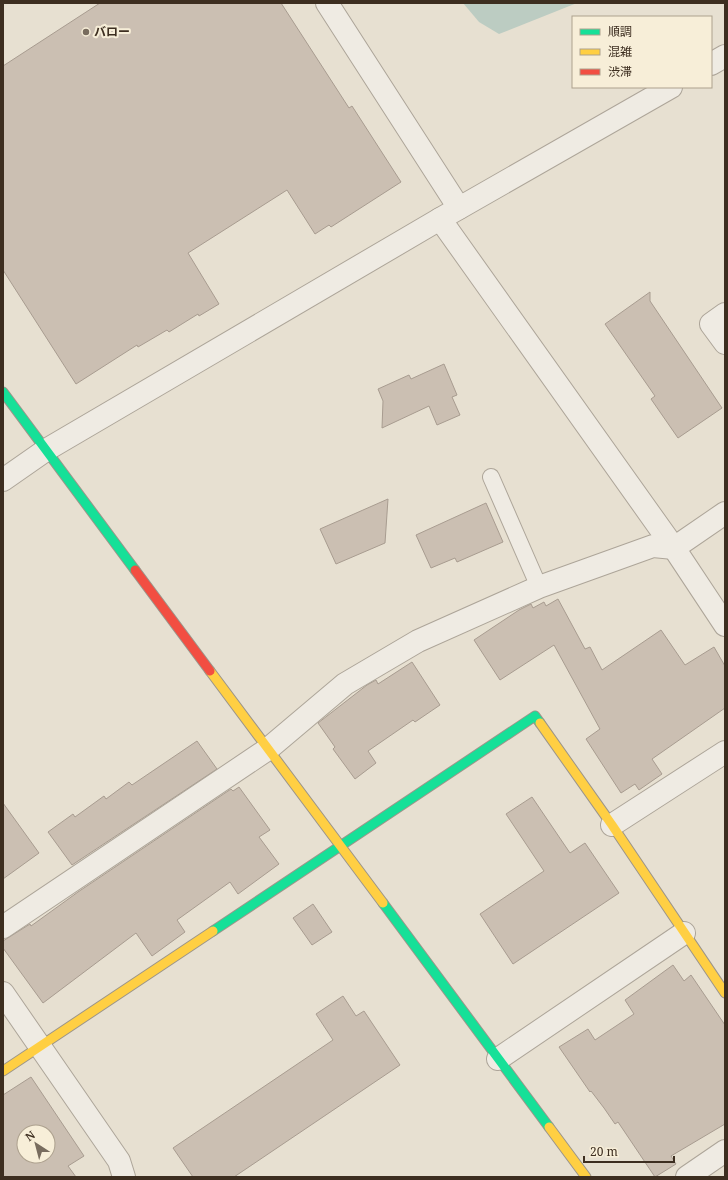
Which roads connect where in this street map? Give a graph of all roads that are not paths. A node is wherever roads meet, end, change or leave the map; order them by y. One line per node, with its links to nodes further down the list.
1 (327, 3): 5 (street)
2 (725, 56): 3 (street)
3 (712, 63)
4 (670, 88): 5 (street)
5 (459, 208): 6 (street)
6 (440, 219): 10 (street); 14 (street)
7 (725, 314): 8 (street)
8 (725, 343)
9 (3, 392): 10 (street)
10 (46, 450): 12 (street); 17 (street)
11 (491, 477): 15 (lane)
12 (3, 480)
13 (725, 512): 14 (street)
14 (674, 548): 15 (street); 16 (street)
15 (539, 587): 17 (street)
16 (725, 625)
17 (268, 749): 20 (street); 21 (street)
18 (725, 752): 19 (street)
19 (612, 825): 20 (street); 22 (street)
20 (341, 847): 25 (street); 26 (street)
21 (3, 927)
22 (684, 933): 24 (street); 26 (street)
23 (3, 993): 25 (street)
24 (725, 993)
25 (39, 1046): 27 (street); 29 (street)
26 (498, 1059): 30 (street)
27 (3, 1071)
28 (725, 1151): 31 (street)
29 (124, 1177)
30 (586, 1177)
31 (688, 1177)

